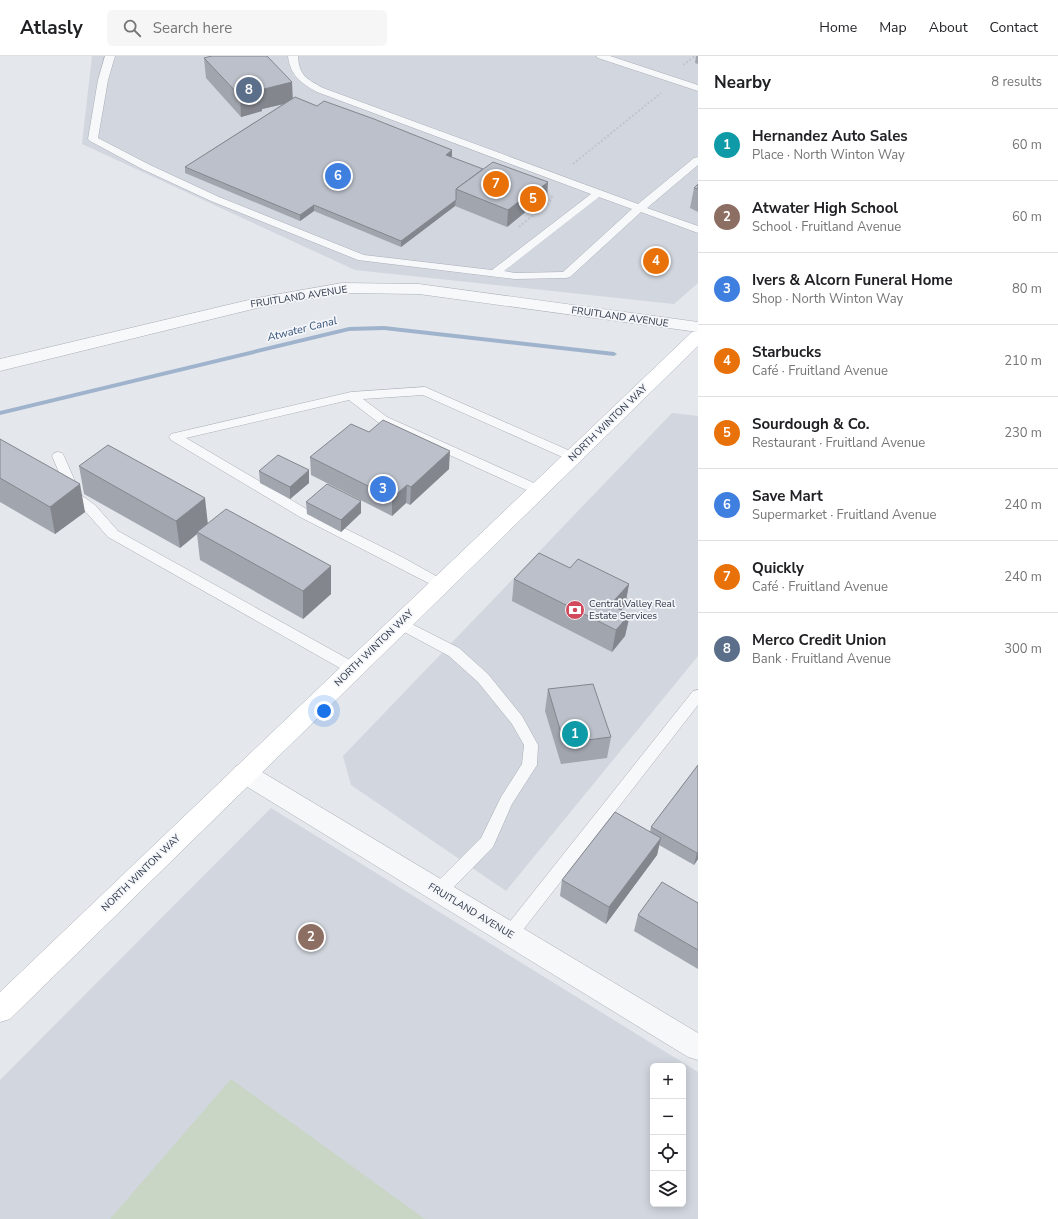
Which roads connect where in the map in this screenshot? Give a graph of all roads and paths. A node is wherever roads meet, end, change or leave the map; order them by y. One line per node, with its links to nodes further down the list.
1 (110, 56): 12 (lane)
2 (293, 56): 7 (lane)
3 (601, 56): 4 (lane)
4 (678, 82): 5 (lane); 7 (path)
5 (698, 88)
6 (698, 160): 9 (lane)
7 (560, 179): 8 (lane); 10 (path)
8 (598, 192): 9 (lane); 12 (lane)
9 (640, 208): 11 (lane); 12 (lane)
10 (519, 227)
11 (698, 230)
12 (494, 274)
13 (698, 327): 15 (street, FRUITLAND AVENUE)
14 (698, 336): 18 (main road, NORTH WINTON WAY)
15 (0, 365)
16 (351, 396): 18 (lane); 19 (lane); 20 (lane)
17 (58, 456): 22 (lane)
18 (573, 457): 19 (main road, NORTH WINTON WAY)
19 (538, 490): 20 (main road, NORTH WINTON WAY)
20 (440, 584): 21 (main road, NORTH WINTON WAY)
21 (400, 622): 22 (main road, NORTH WINTON WAY); 25 (lane)
22 (352, 668): 24 (main road, NORTH WINTON WAY)
23 (698, 695): 26 (lane)
24 (244, 773): 25 (street, FRUITLAND AVENUE); 27 (main road, NORTH WINTON WAY)
25 (439, 891): 26 (street, FRUITLAND AVENUE)
26 (510, 934): 28 (street, FRUITLAND AVENUE)
27 (0, 1010)
28 (698, 1048)

